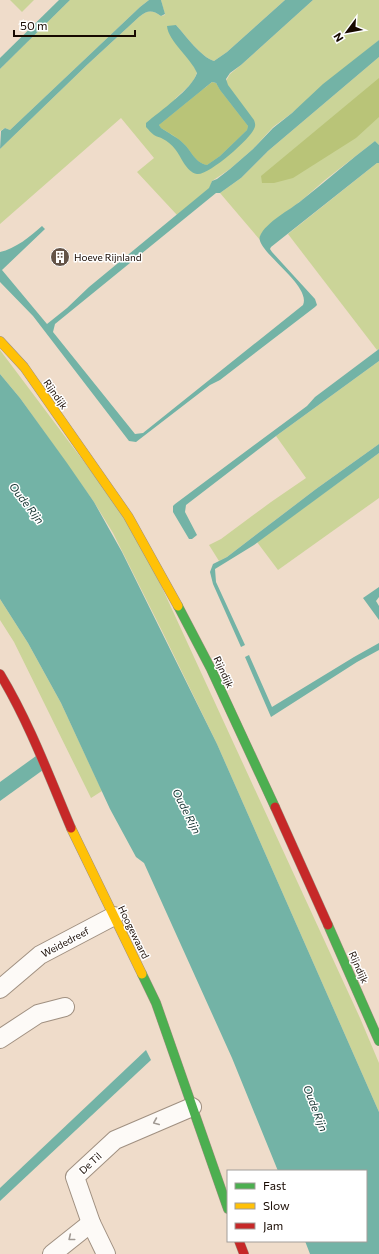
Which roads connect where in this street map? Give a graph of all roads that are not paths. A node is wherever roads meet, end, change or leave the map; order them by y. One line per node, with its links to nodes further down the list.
1 (0, 341): 7 (main road, Rijndijk)
2 (0, 674): 3 (main road, Hoogewaard)
3 (114, 916): 4 (street, Weidedreef); 8 (main road, Hoogewaard)
4 (0, 989)
5 (65, 1007): 6 (street)
6 (0, 1039)
7 (379, 1041)
8 (192, 1107): 9 (main road, Hoogewaard); 10 (street, De Til, one-way to 10)
9 (227, 1206)
10 (91, 1223): 12 (street, one-way to 12); 13 (street)
11 (239, 1242): 14 (main road)
12 (52, 1254)
13 (106, 1254)
14 (244, 1254)

